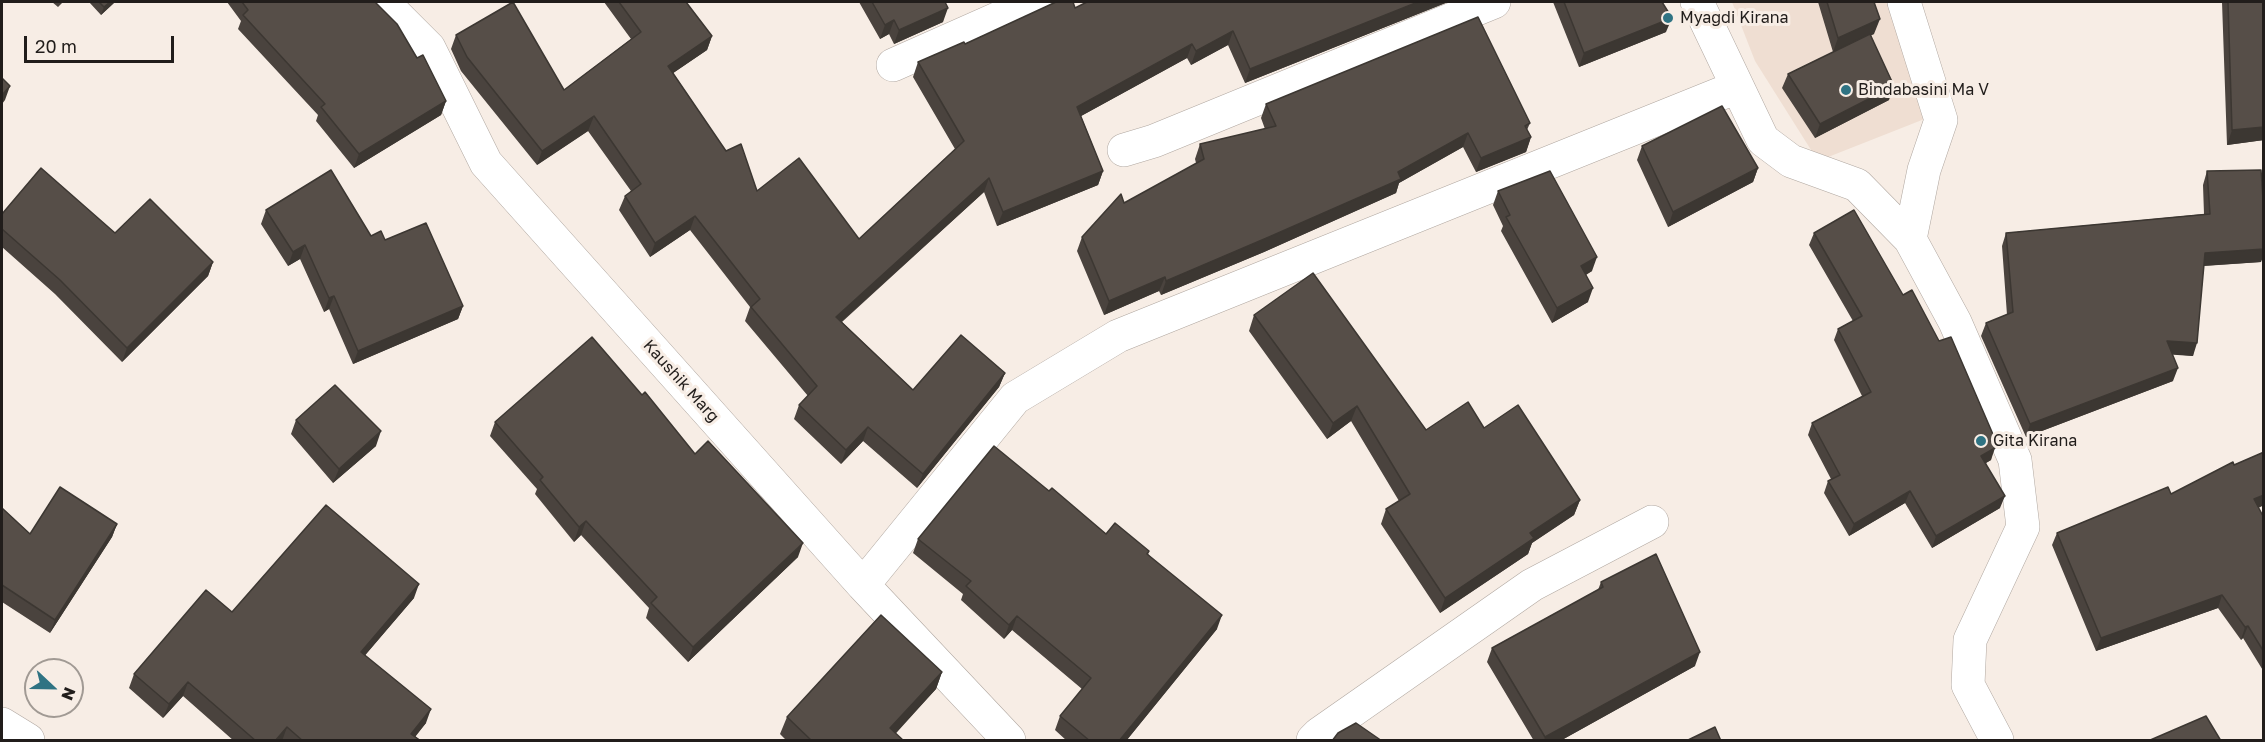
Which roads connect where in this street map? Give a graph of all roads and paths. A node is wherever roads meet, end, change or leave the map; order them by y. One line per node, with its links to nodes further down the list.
1 (383, 2): 11 (main road, Kaushik Marg)
2 (1035, 2): 6 (main road)
3 (1494, 2): 8 (main road)
4 (1697, 2): 7 (main road)
5 (1904, 2): 9 (main road)
6 (893, 65)
7 (1737, 87): 9 (main road); 11 (main road)
8 (1124, 150)
9 (1910, 239): 16 (main road)
10 (1652, 522): 15 (main road)
11 (862, 585): 14 (main road, Kaushik Marg)
12 (2, 724): 13 (main road)
13 (28, 741)
14 (1009, 741)
15 (1313, 741)
16 (1996, 741)

